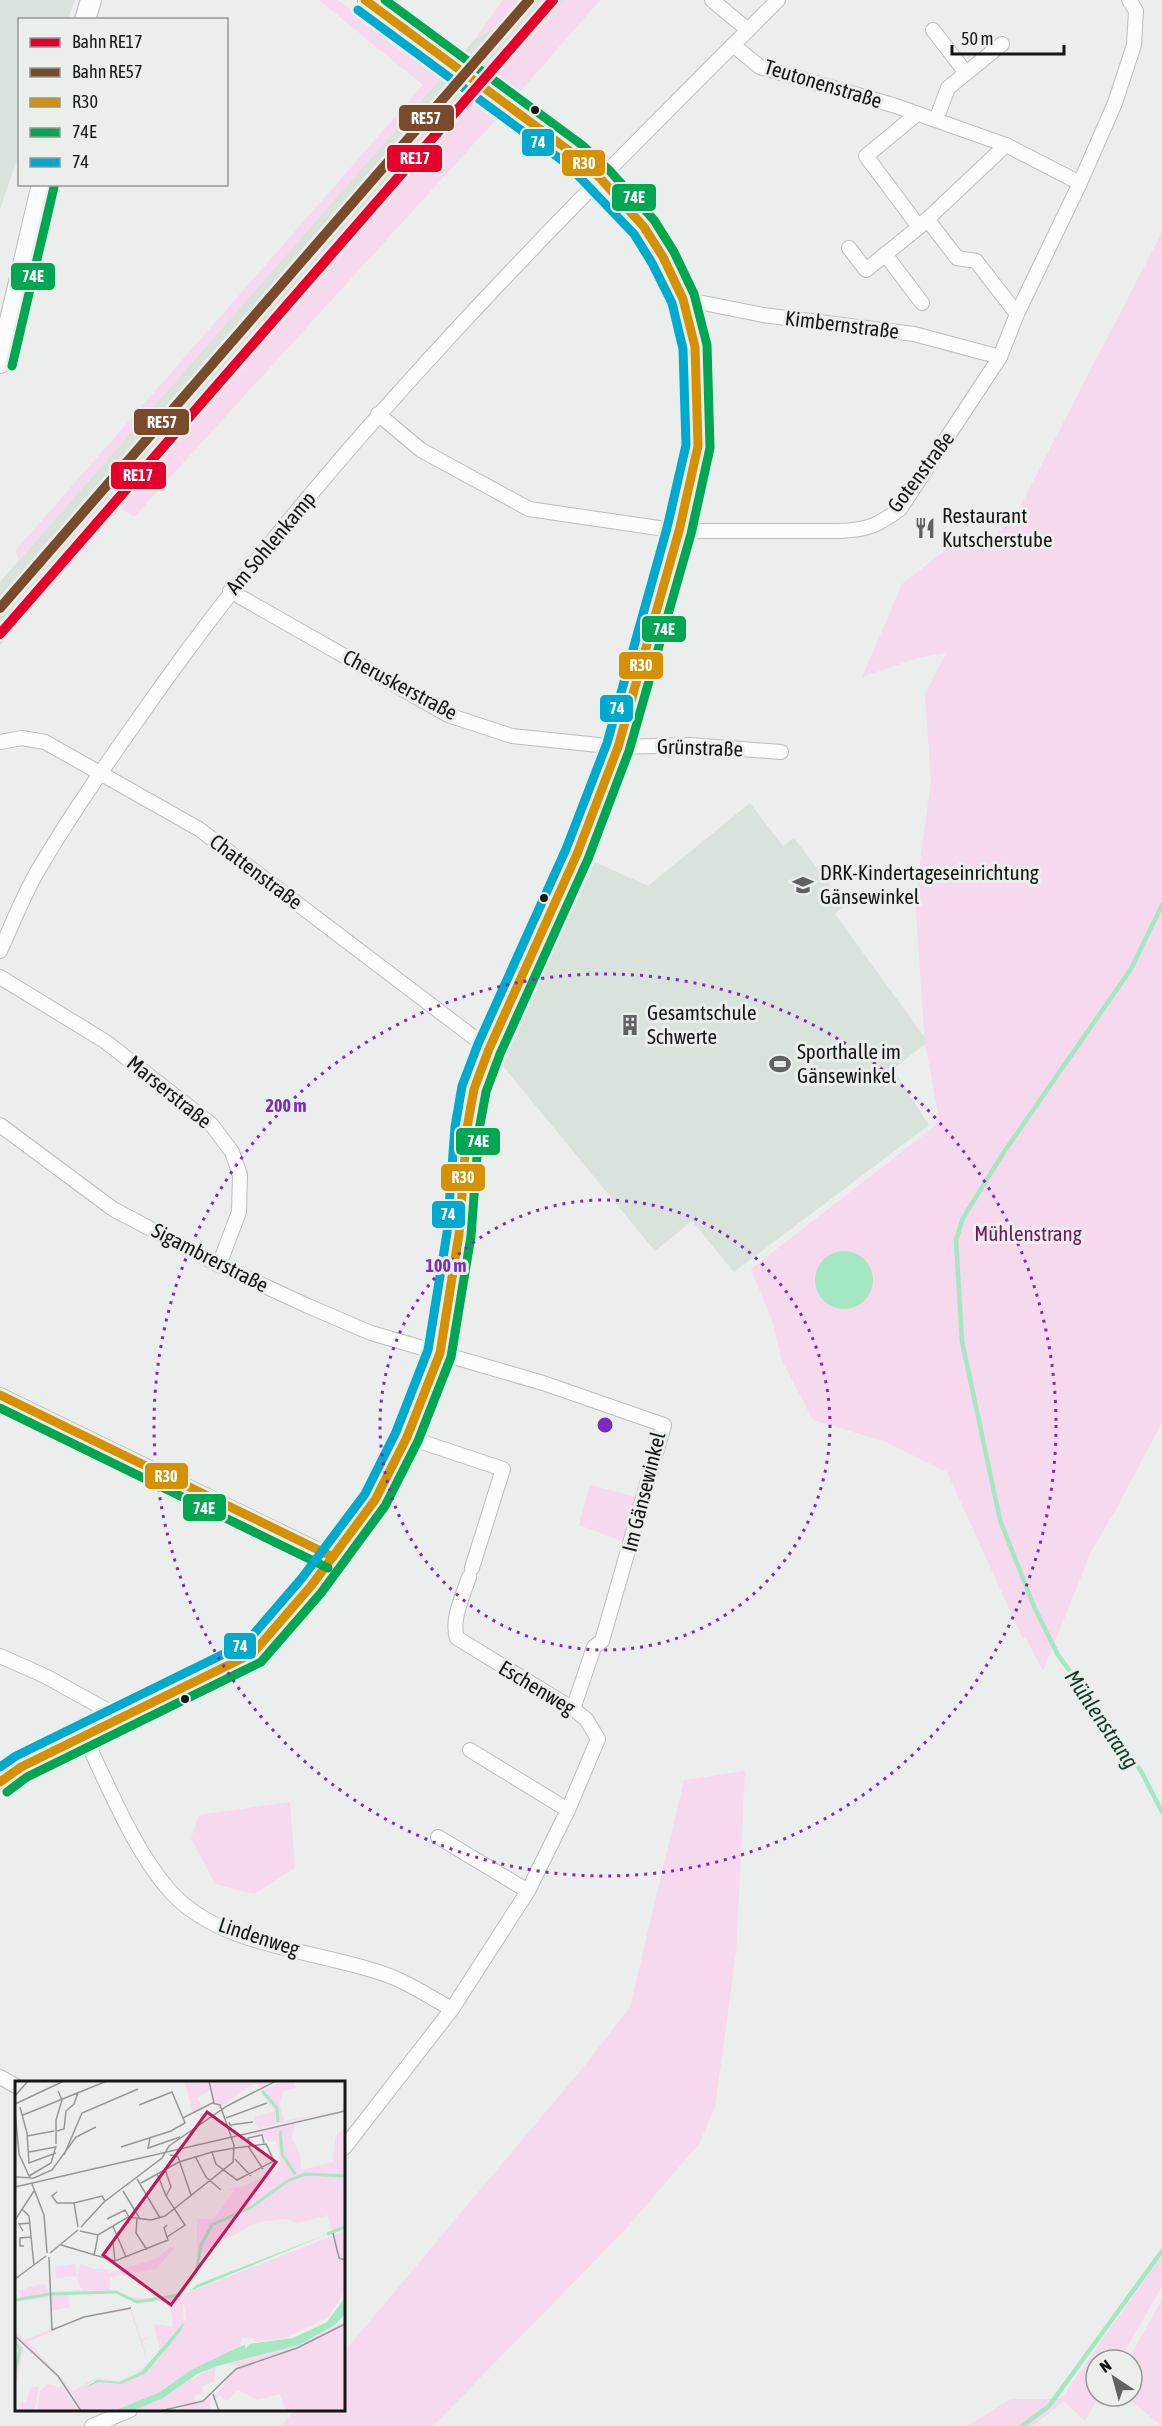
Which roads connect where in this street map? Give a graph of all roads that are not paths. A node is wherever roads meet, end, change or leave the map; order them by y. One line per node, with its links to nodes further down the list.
1 (91, 0): 6 (main road)
2 (365, 0): 15 (street)
3 (712, 0): 7 (street)
4 (778, 0): 7 (street)
5 (1128, 0): 16 (street, Gotenstraße)
6 (86, 18)
7 (748, 30): 10 (street)
8 (933, 30): 11 (street)
9 (1002, 44): 11 (street)
10 (733, 45): 12 (street, Teutonenstraße); 15 (street)
11 (966, 73): 13 (street)
12 (917, 114): 13 (street, Teutonenstraße); 18 (street, Teutonenstraße)
13 (936, 120): 14 (street, Teutonenstraße)
14 (1006, 144): 16 (street, Teutonenstraße); 18 (street)
15 (600, 178): 21 (street); 26 (street, Am Sohlenkamp)
16 (1080, 183): 23 (street, Gotenstraße)
17 (42, 186): 25 (main road)
18 (923, 223): 20 (street); 23 (street, Teutonenstraße)
19 (849, 248): 20 (street)
20 (885, 254): 22 (street)
21 (683, 299): 24 (street, Kimbernstraße); 27 (street)
22 (922, 303)
23 (1017, 314): 24 (street, Gotenstraße)
24 (1000, 357): 27 (street, Gotenstraße)
25 (0, 363)
26 (378, 414): 27 (street, Gotenstraße); 28 (street, Am Sohlenkamp)
27 (678, 531): 30 (street)
28 (230, 591): 30 (street, Cheruskerstraße); 32 (street, Am Sohlenkamp)
29 (0, 742): 32 (street, Chattenstraße)
30 (618, 747): 31 (street, Grünstraße); 35 (street)
31 (781, 752)
32 (98, 774): 33 (street, Am Sohlenkamp); 35 (street, Chattenstraße)
33 (0, 951)
34 (0, 977): 37 (street, Marserstraße)
35 (489, 1050): 38 (street)
36 (0, 1125): 37 (street, Sigambrerstraße)
37 (219, 1265): 38 (street, Sigambrerstraße)
38 (440, 1353): 40 (street); 43 (street, Im Gänsewinkel)
39 (0, 1395): 41 (street)
40 (407, 1437): 41 (street); 43 (street, Eschenweg)
41 (333, 1557): 44 (street)
42 (0, 1656): 44 (street)
43 (573, 1709): 48 (street, Eschenweg)
44 (121, 1718): 45 (street)
45 (84, 1736): 47 (street); 51 (street, Lindenweg)
46 (470, 1750): 48 (street)
47 (0, 1782)
48 (568, 1810): 50 (street, Eschenweg)
49 (438, 1837): 50 (street)
50 (528, 1891): 51 (street, Eschenweg)
51 (452, 2009): 54 (street, Eschenweg)
52 (0, 2077): 53 (street)
53 (15, 2085)
54 (345, 2147)
55 (126, 2411): 56 (street)
56 (92, 2426)

